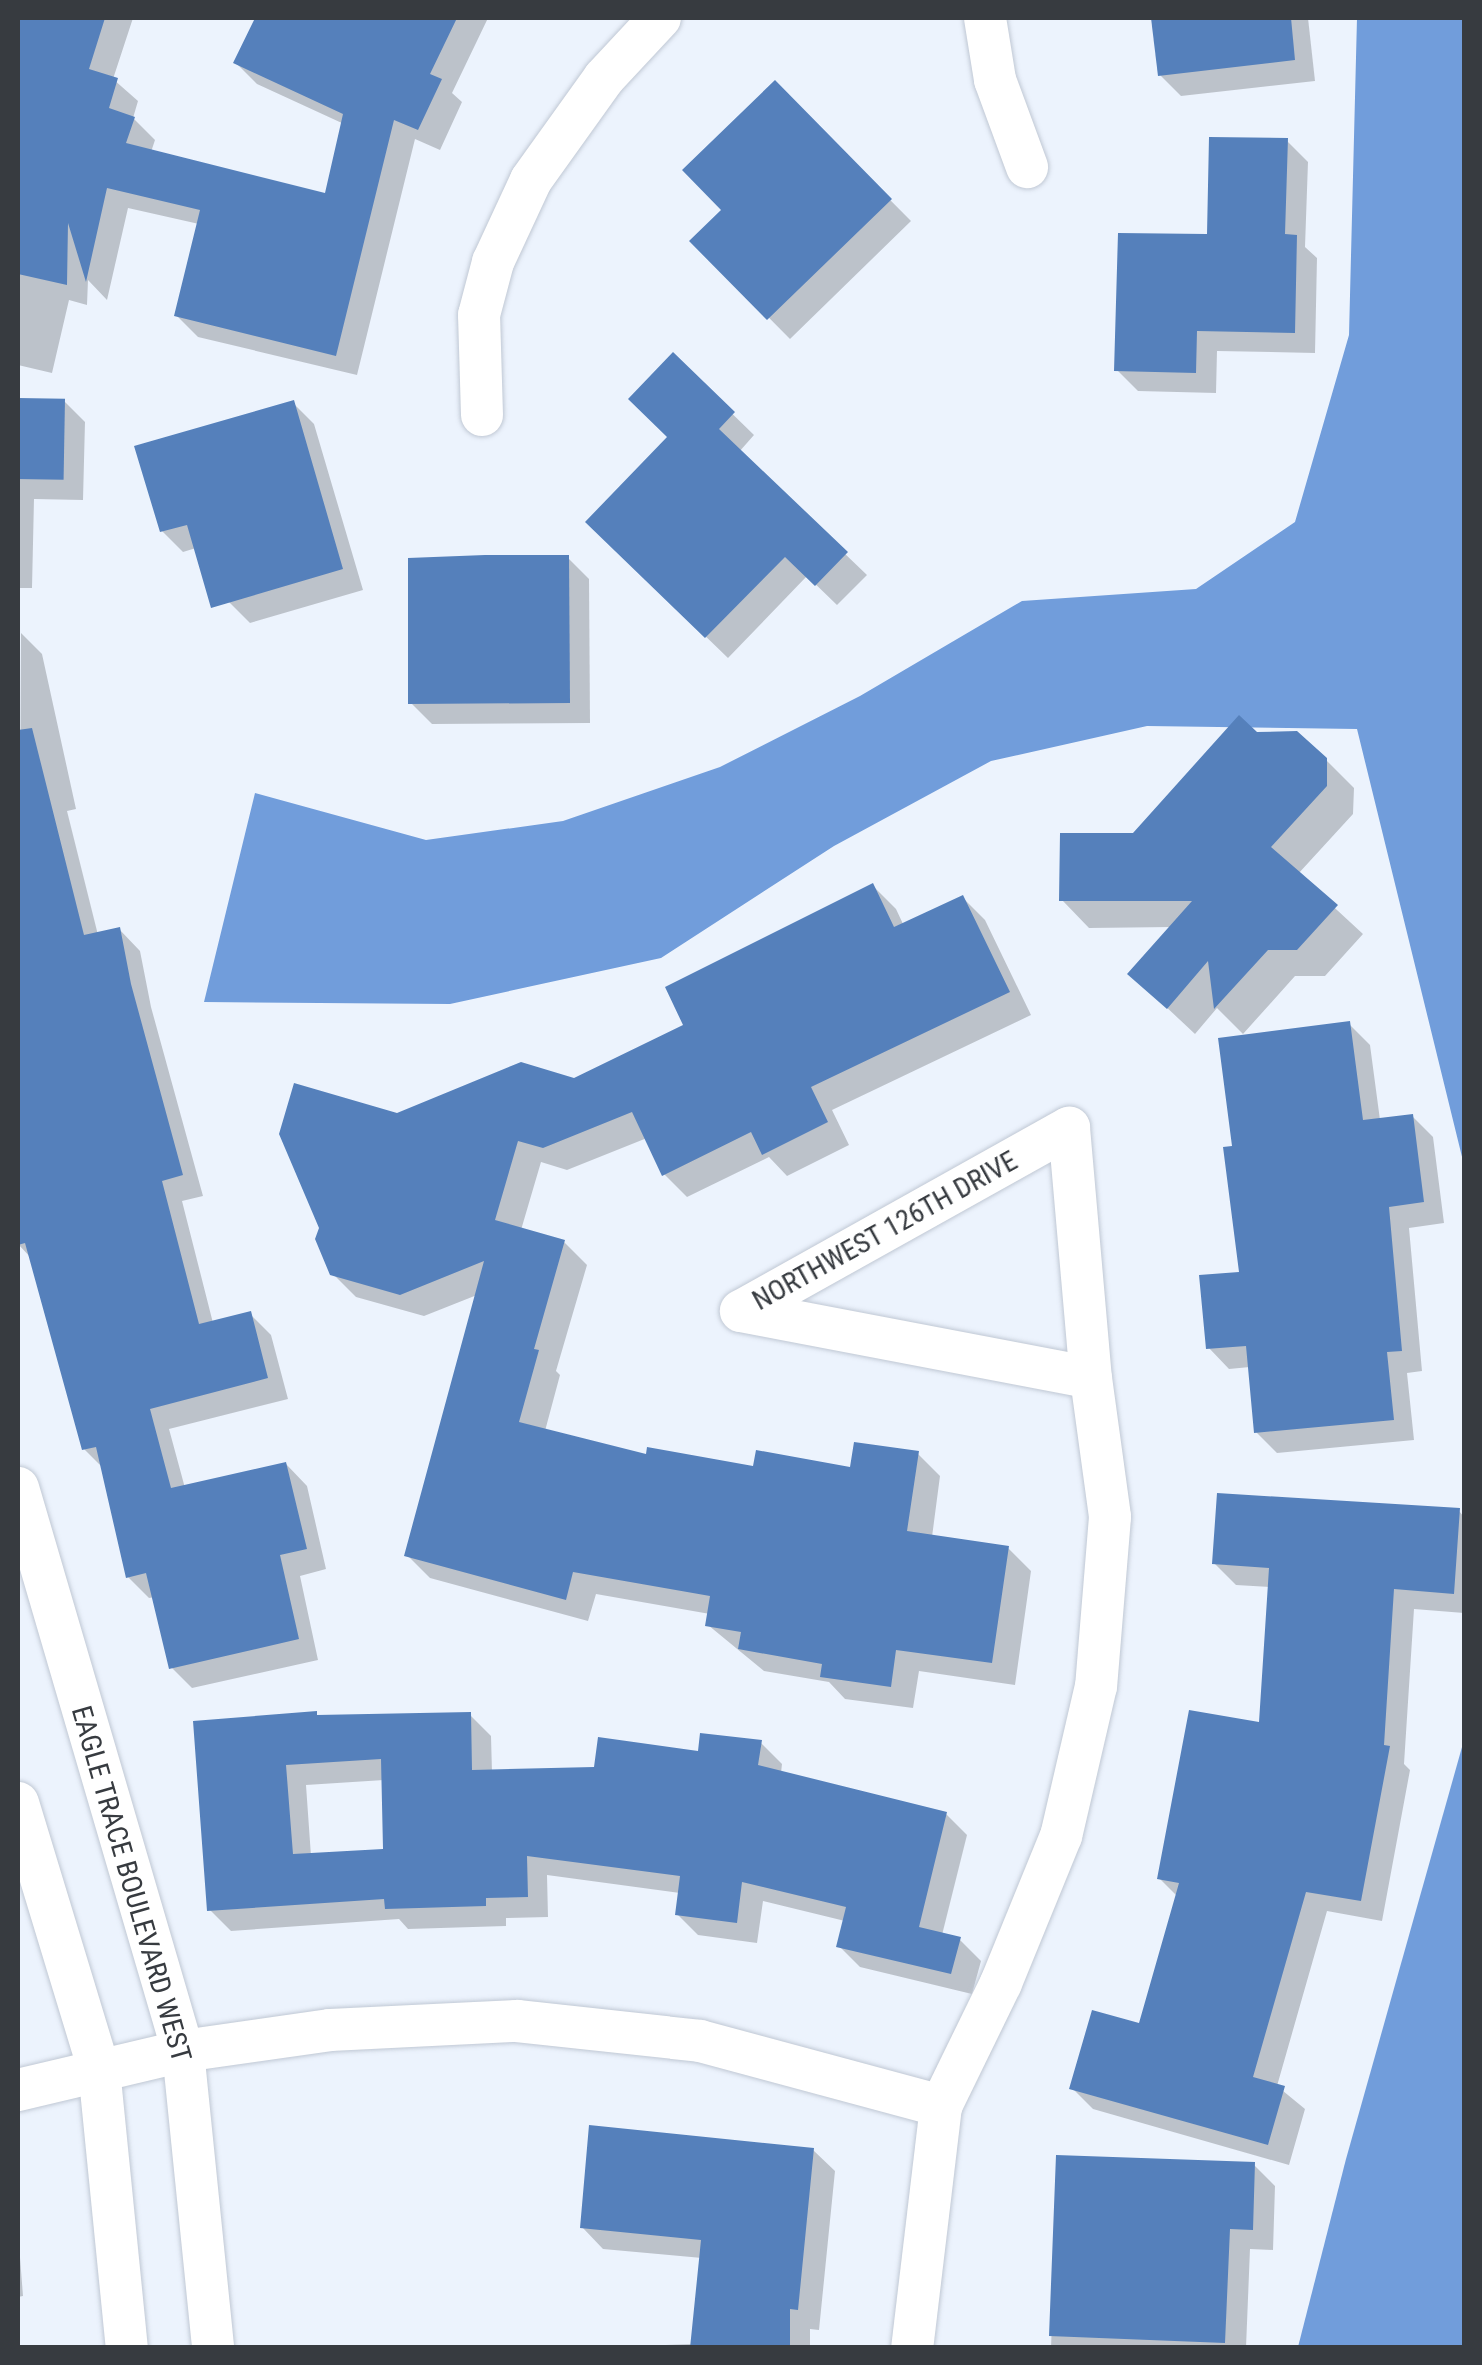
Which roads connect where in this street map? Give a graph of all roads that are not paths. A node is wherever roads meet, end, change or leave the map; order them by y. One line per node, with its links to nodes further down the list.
1 (660, 18): 4 (street)
2 (985, 18): 3 (street)
3 (1027, 167)
4 (482, 415)
5 (1091, 1378): 5 (street, NORTHWEST 126TH DRIVE); 11 (street, NORTHWEST 126TH DRIVE)
6 (18, 1488): 8 (street, EAGLE TRACE BOULEVARD WEST)
7 (18, 1803): 9 (street)
8 (183, 2051): 9 (street); 11 (street); 13 (street, EAGLE TRACE BOULEVARD WEST)
9 (99, 2069): 10 (street); 12 (street)
10 (18, 2090)
11 (941, 2106): 14 (street, NORTHWEST 126TH DRIVE)
12 (128, 2348)
13 (213, 2348)
14 (912, 2348)

